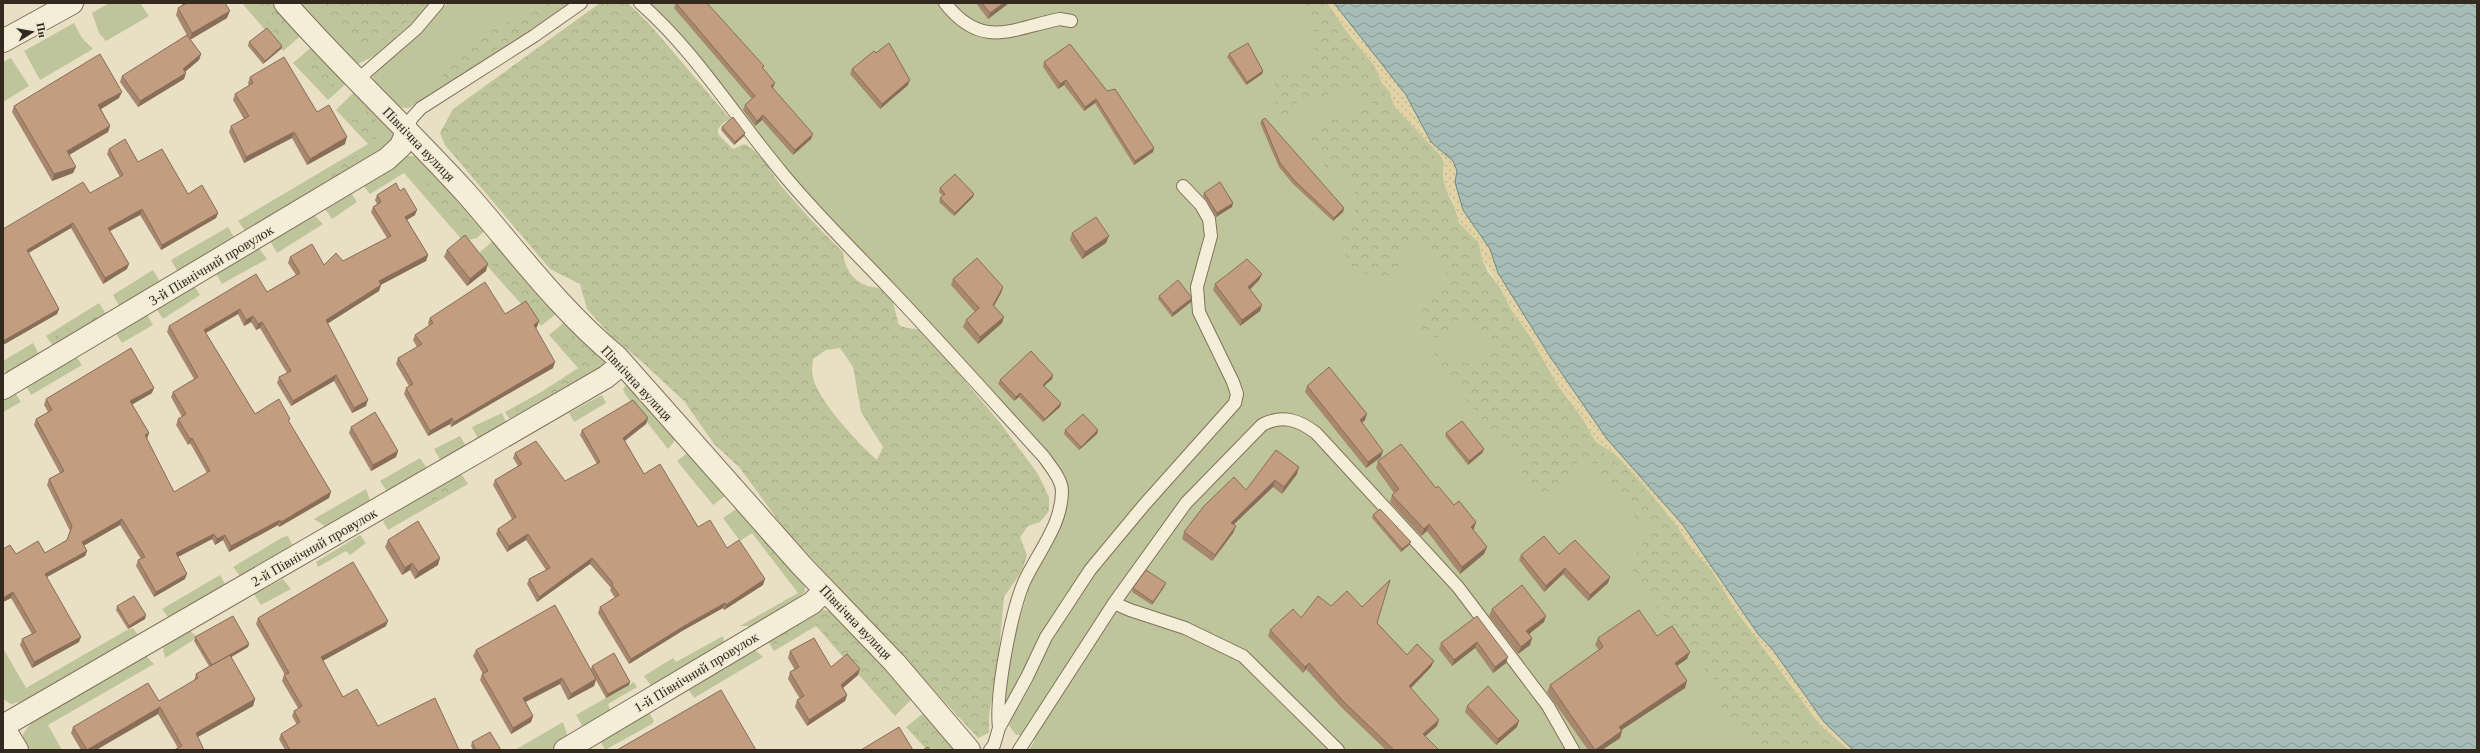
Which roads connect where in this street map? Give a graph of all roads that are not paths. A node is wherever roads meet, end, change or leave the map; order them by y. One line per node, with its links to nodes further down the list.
1 (72, 3): 8 (street)
2 (285, 3): 9 (street, Північна вулиця)
3 (438, 3): 9 (lane)
4 (581, 3): 10 (lane)
5 (640, 3): 17 (lane)
6 (945, 3): 7 (lane)
7 (1071, 20)
8 (3, 41)
9 (357, 80): 10 (street, Північна вулиця)
10 (407, 131): 12 (street, Північна вулиця); 13 (street, 3-й Північний провулок)
11 (1183, 186): 17 (lane)
12 (622, 364): 14 (street, Північна вулиця); 16 (street, 2-й Північний провулок)
13 (3, 388)
14 (825, 590): 19 (street, 1-й Північний провулок); 20 (street, Північна вулиця)
15 (1114, 603): 22 (lane); 23 (lane); 24 (lane)
16 (3, 726): 18 (street)
17 (999, 728): 21 (lane)
18 (17, 750)
19 (565, 750)
20 (969, 750)
21 (990, 750)
22 (1018, 750)
23 (1338, 750)
24 (1573, 750)

